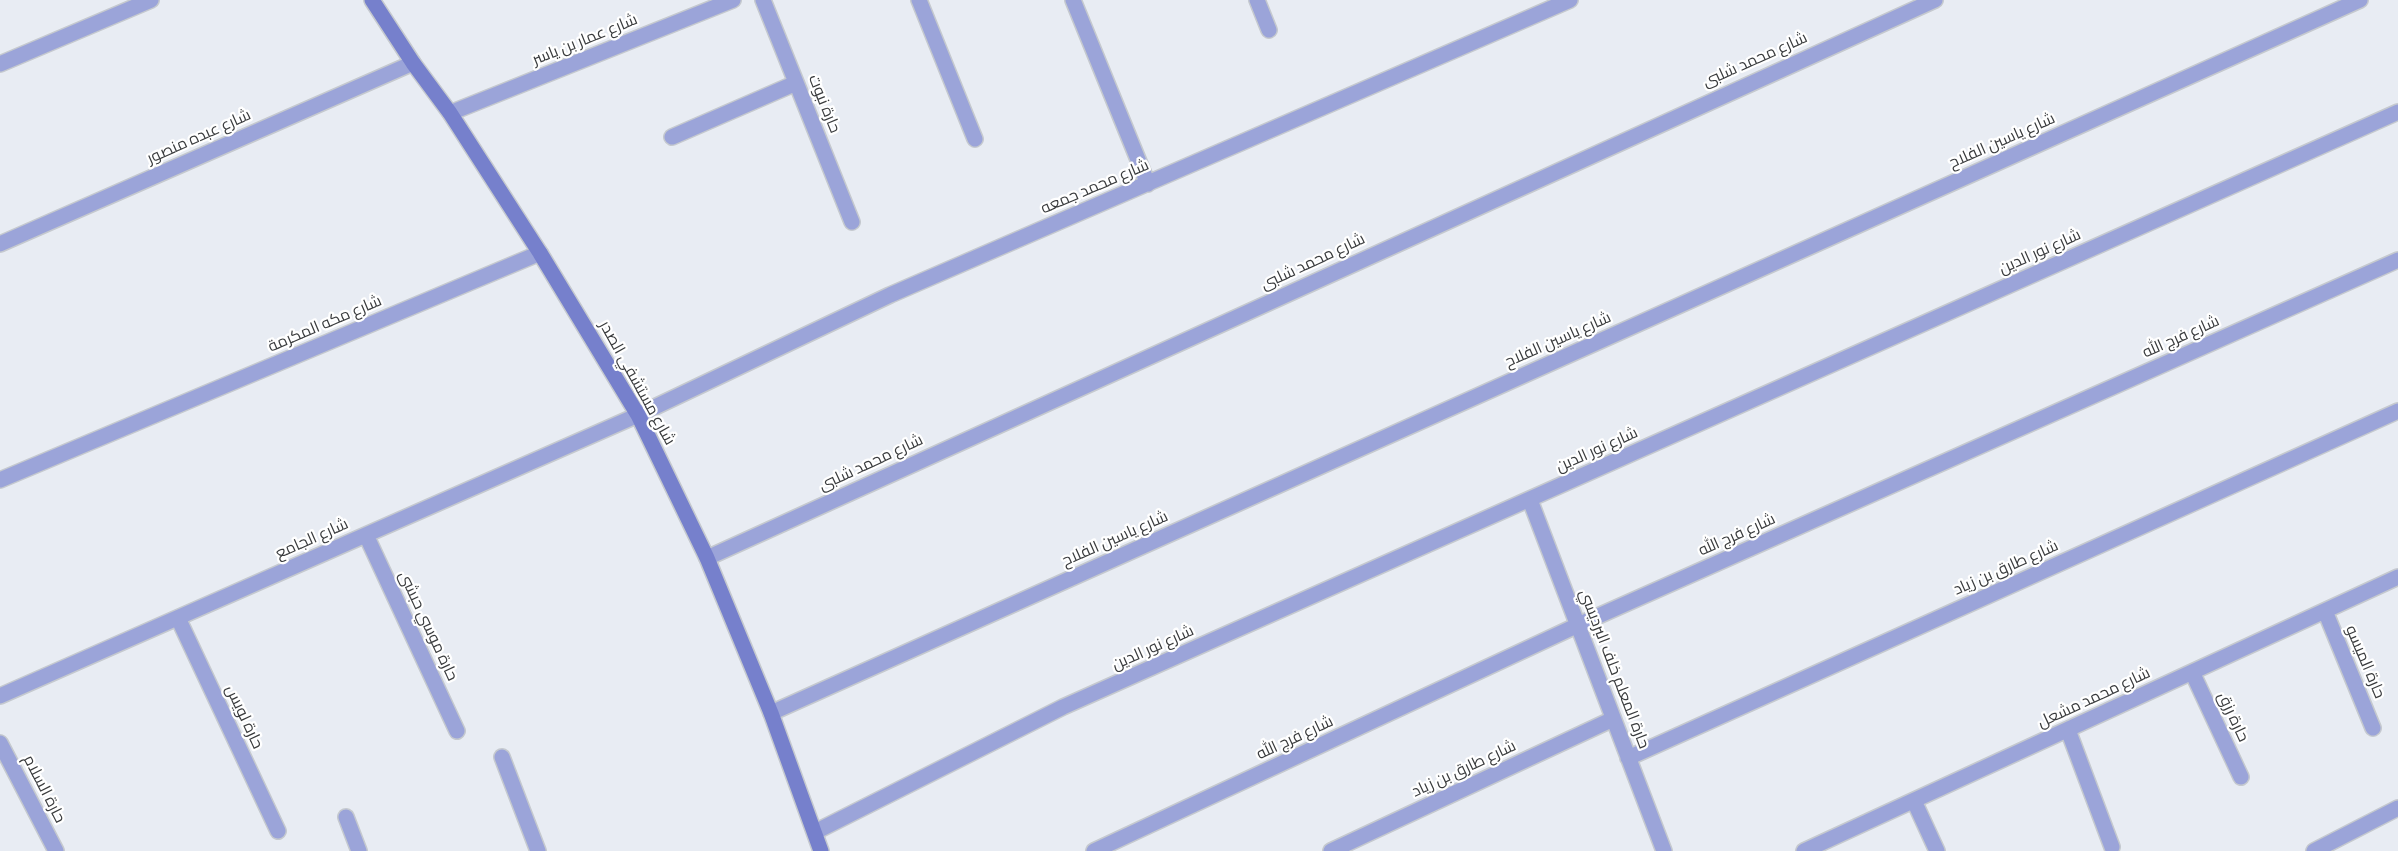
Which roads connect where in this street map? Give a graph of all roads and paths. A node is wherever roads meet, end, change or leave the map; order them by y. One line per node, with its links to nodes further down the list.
1 (151, 0): 13 (street)
2 (372, 0): 12 (street, شارع مستشفي الصدر)
3 (733, 0): 15 (street, شارع عمار بن ياسر)
4 (763, 0): 14 (street, حارة نبوت)
5 (919, 0): 18 (street)
6 (1072, 0): 19 (street)
7 (1257, 0): 11 (street)
8 (1570, 0): 19 (street, شارع محمد جمعه)
9 (1935, 0): 29 (street, شارع محمد شلبى)
10 (2360, 0): 36 (street, شارع ياسين الفلاح)
11 (1269, 30)
12 (413, 63): 15 (street, شارع مستشفي الصدر); 21 (street, شارع عبده منصور)
13 (0, 64)
14 (796, 83): 17 (street); 20 (street, حارة نبوت)
15 (450, 112): 22 (street, شارع مستشفي الصدر)
16 (2398, 112): 27 (street, شارع نور الدين)
17 (672, 137)
18 (975, 139)
19 (1148, 184): 25 (street, شارع محمد جمعه)
20 (852, 222)
21 (0, 244)
22 (540, 253): 25 (street, شارع مستشفي الصدر); 26 (street, شارع مكه المكرمة)
23 (2398, 260): 33 (street, شارع فرج الله)
24 (2398, 411): 43 (street, شارع طارق بن زياد)
25 (638, 415): 28 (street, شارع الجامع); 29 (street, شارع مستشفي الصدر)
26 (0, 480)
27 (1530, 500): 33 (street, حارة المعلم خلف البرديسي); 49 (street, شارع نور الدين)
28 (366, 535): 32 (street, شارع الجامع); 40 (street, حارة موسي حبشى)
29 (707, 558): 36 (street, شارع مستشفي الصدر)
30 (2397, 581): 31 (street, شارع محمد مشعل)
31 (2325, 611): 34 (street, شارع محمد مشعل); 38 (street, حارة الميسو)
32 (178, 618): 35 (street, شارع الجامع); 48 (street, حارة لويس)
33 (1578, 626): 37 (street, حارة المعلم خلف البرديسي); 55 (street, شارع فرج الله)
34 (2192, 672): 39 (street, شارع محمد مشعل); 44 (street, حارة رزق)
35 (0, 696)
36 (771, 712): 49 (street, شارع مستشفي الصدر)
37 (1613, 719): 43 (street, حارة المعلم خلف البرديسي); 56 (street, شارع طارق بن زياد)
38 (2373, 728)
39 (2068, 730): 45 (street, شارع محمد مشعل); 50 (street)
40 (457, 731)
41 (0, 743): 51 (street, حارة السلام)
42 (502, 757): 53 (street)
43 (1628, 758): 57 (street, حارة المعلم خلف البرديسي)
44 (2241, 777)
45 (1914, 801): 58 (street, شارع محمد مشعل); 59 (street)
46 (2398, 808): 60 (street)
47 (346, 817): 52 (street)
48 (278, 831)
49 (815, 832): 54 (street, شارع مستشفي الصدر)
50 (2112, 847)
51 (56, 851)
52 (359, 851)
53 (538, 851)
54 (821, 851)
55 (1094, 851)
56 (1331, 851)
57 (1664, 851)
58 (1804, 851)
59 (1937, 851)
60 (2314, 851)

